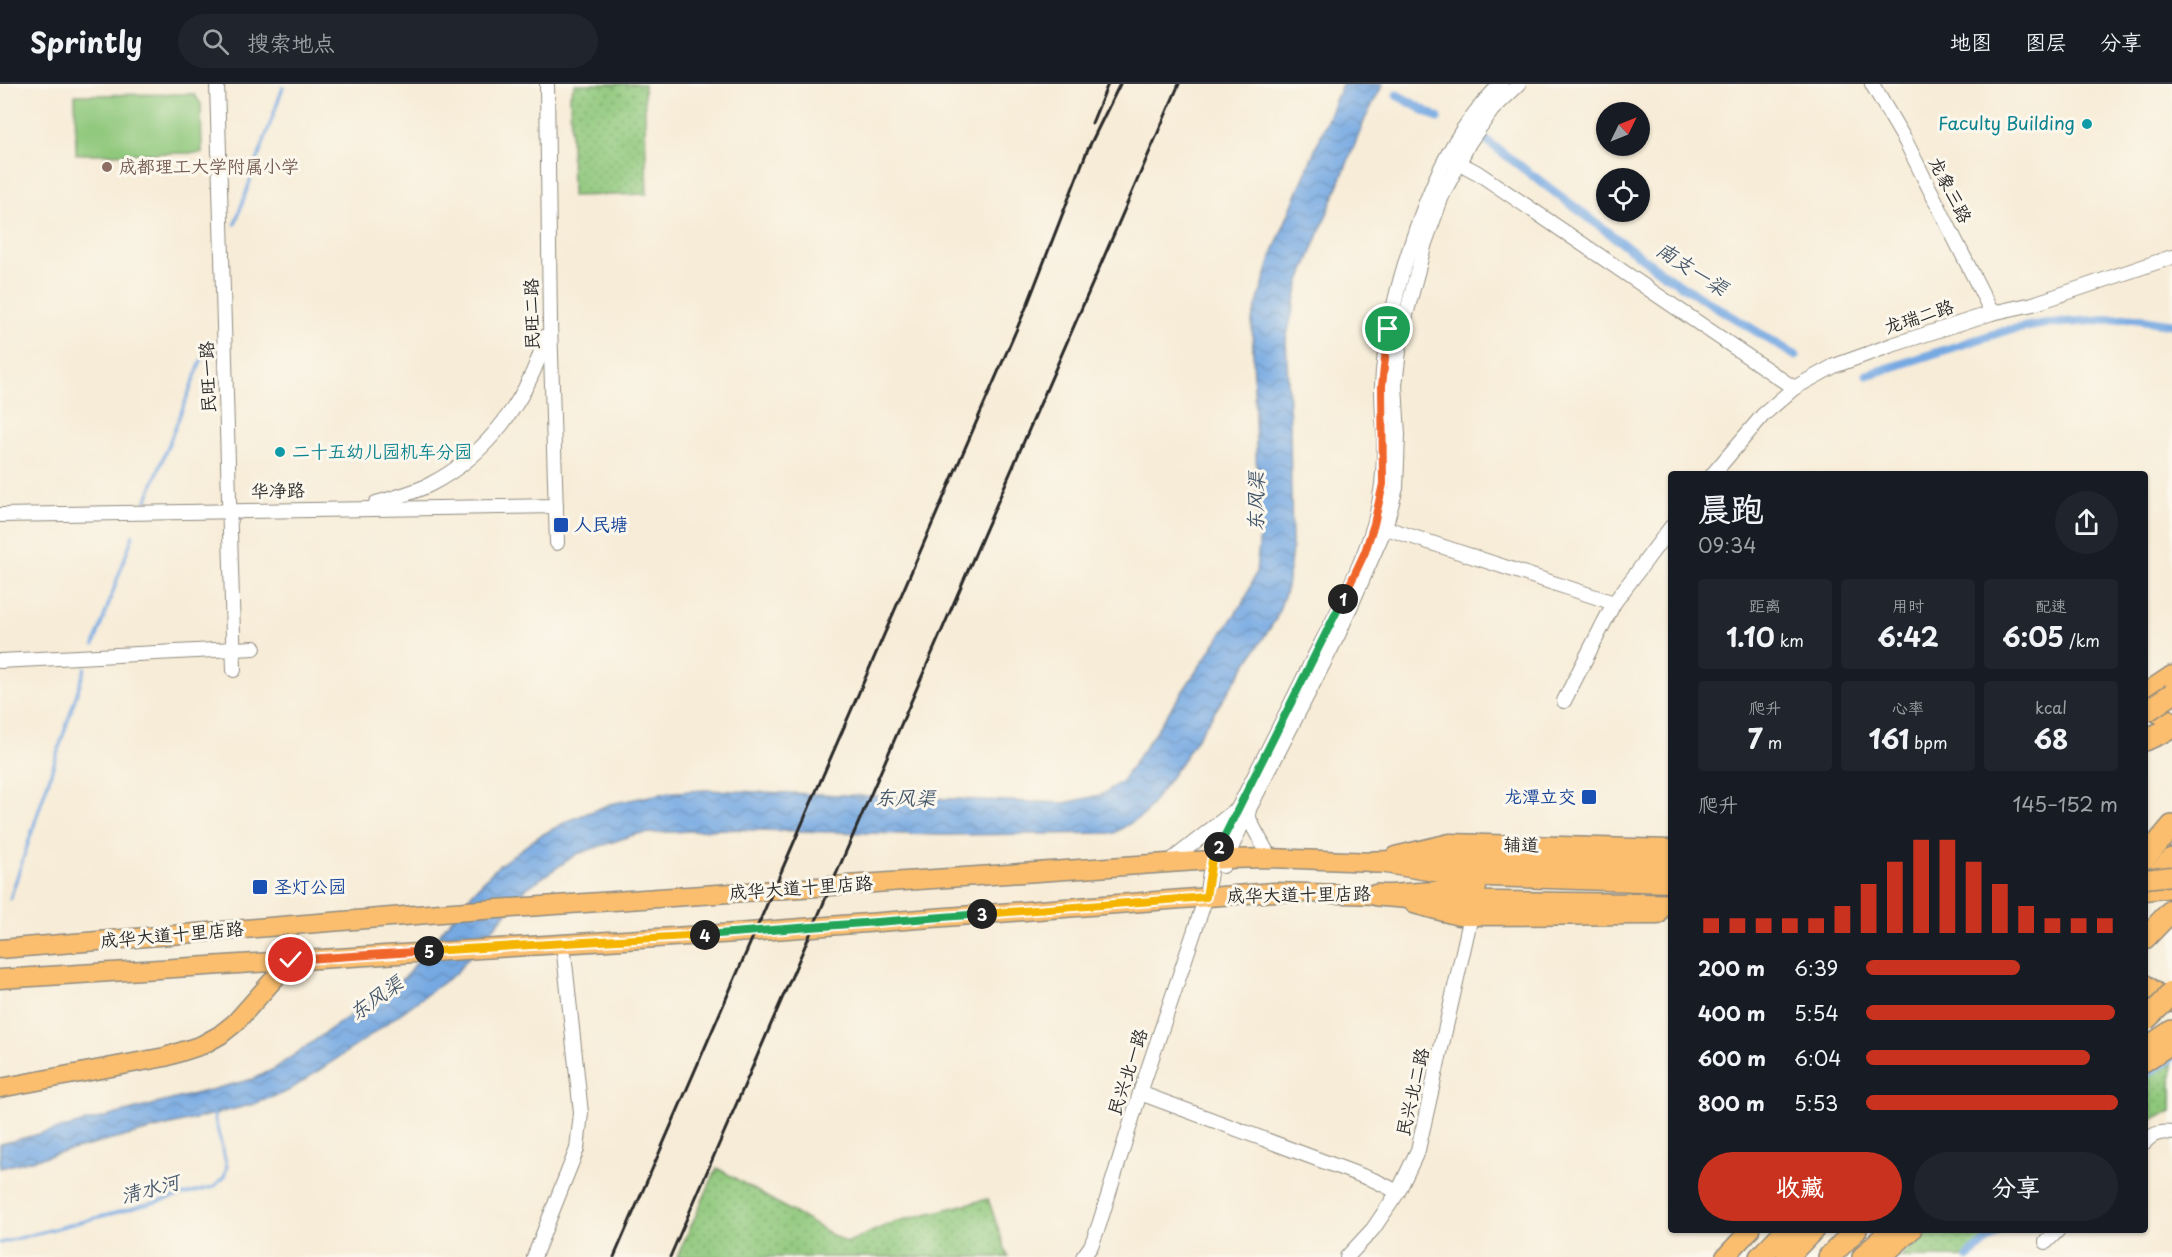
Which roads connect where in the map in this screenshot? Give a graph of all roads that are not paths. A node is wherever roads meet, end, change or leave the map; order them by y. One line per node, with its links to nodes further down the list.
1 (217, 84): 14 (street, 民旺一路)
2 (547, 84): 9 (street, 民旺二路)
3 (1501, 84): 6 (street)
4 (1519, 84): 6 (street)
5 (1872, 84): 8 (street, 龙象三路)
6 (1452, 159): 10 (street); 16 (street, 民兴北一路)
7 (2172, 257): 8 (street, 龙瑞二路)
8 (1992, 313): 10 (street, 龙瑞二路)
9 (549, 323): 12 (street, 民旺二路); 13 (street)
10 (1794, 388): 11 (street, 龙瑞二路)
11 (1716, 471)
12 (556, 506): 13 (street, 华净路); 18 (street, 民旺二路)
13 (351, 508): 14 (street, 华净路)
14 (230, 510): 15 (street, 华净路); 21 (street, 民旺一路)
15 (0, 515)
16 (1379, 526): 19 (street); 33 (street, 民兴北一路)
17 (1668, 531): 19 (street)
18 (557, 543)
19 (1614, 603): 27 (street)
20 (254, 648): 21 (street)
21 (234, 649): 22 (street); 23 (street, 民旺一路)
22 (0, 660)
23 (234, 670)
24 (2172, 675): 25 (main road)
25 (2148, 691)
26 (2172, 694): 29 (highway, bridge)
27 (1564, 702)
28 (2148, 708): 30 (main road)
29 (2148, 709)
30 (2172, 722)
31 (2172, 728): 32 (highway)
32 (2148, 739)
33 (1244, 809): 37 (street); 38 (street, 民兴北一路); 40 (street)
34 (2172, 826): 36 (highway)
35 (1668, 849): 39 (main road, 辅道)
36 (2148, 854)
37 (1270, 858): 38 (main road, 成华大道十里店路); 39 (main road, 成华大道十里店路)
38 (1219, 860): 40 (main road, 成华大道十里店路); 51 (street, 民兴北一路)
39 (1374, 862): 46 (highway)
40 (1167, 864): 57 (main road, 成华大道十里店路)
41 (1668, 865): 46 (highway)
42 (2170, 867): 43 (main road, bridge); 45 (highway)
43 (2148, 878)
44 (1668, 883): 46 (main road)
45 (2148, 887)
46 (1463, 888): 49 (main road); 50 (highway); 52 (highway); 54 (main road); 74 (street, 民兴北二路)
47 (2172, 888): 48 (main road)
48 (2148, 890)
49 (1668, 892)
50 (1377, 895): 51 (main road, 成华大道十里店路)
51 (1206, 897): 56 (main road, 成华大道十里店路); 71 (street, 民兴北一路)
52 (1668, 906)
53 (2172, 910): 55 (highway)
54 (1668, 915)
55 (2148, 935)
56 (563, 944): 58 (main road, 成华大道十里店路); 84 (street)
57 (0, 949)
58 (291, 960): 59 (main road, 成华大道十里店路); 70 (main road)
59 (0, 979)
60 (2148, 986): 62 (main road)
61 (2172, 992): 63 (highway, bridge)
62 (2172, 1003)
63 (2148, 1017)
64 (2172, 1019): 66 (highway)
65 (2172, 1031): 68 (highway)
66 (2148, 1034)
67 (2172, 1044): 69 (main road)
68 (2148, 1047)
69 (2148, 1060)
70 (0, 1088)
71 (1140, 1093): 74 (street); 85 (street, 民兴北一路)
72 (2172, 1133): 73 (street)
73 (2148, 1138)
74 (1398, 1192): 86 (street, 民兴北二路)
75 (1768, 1233): 83 (highway)
76 (1781, 1233): 83 (highway)
77 (1811, 1233): 88 (highway)
78 (1853, 1233): 89 (highway)
79 (1888, 1233): 90 (highway)
80 (1909, 1233): 91 (main road)
81 (2055, 1233): 82 (street)
82 (2046, 1242)
83 (1754, 1250): 87 (main road)
84 (534, 1257)
85 (1083, 1257)
86 (1347, 1257)
87 (1725, 1257)
88 (1787, 1257)
89 (1829, 1257)
90 (1863, 1257)
91 (1882, 1257)

